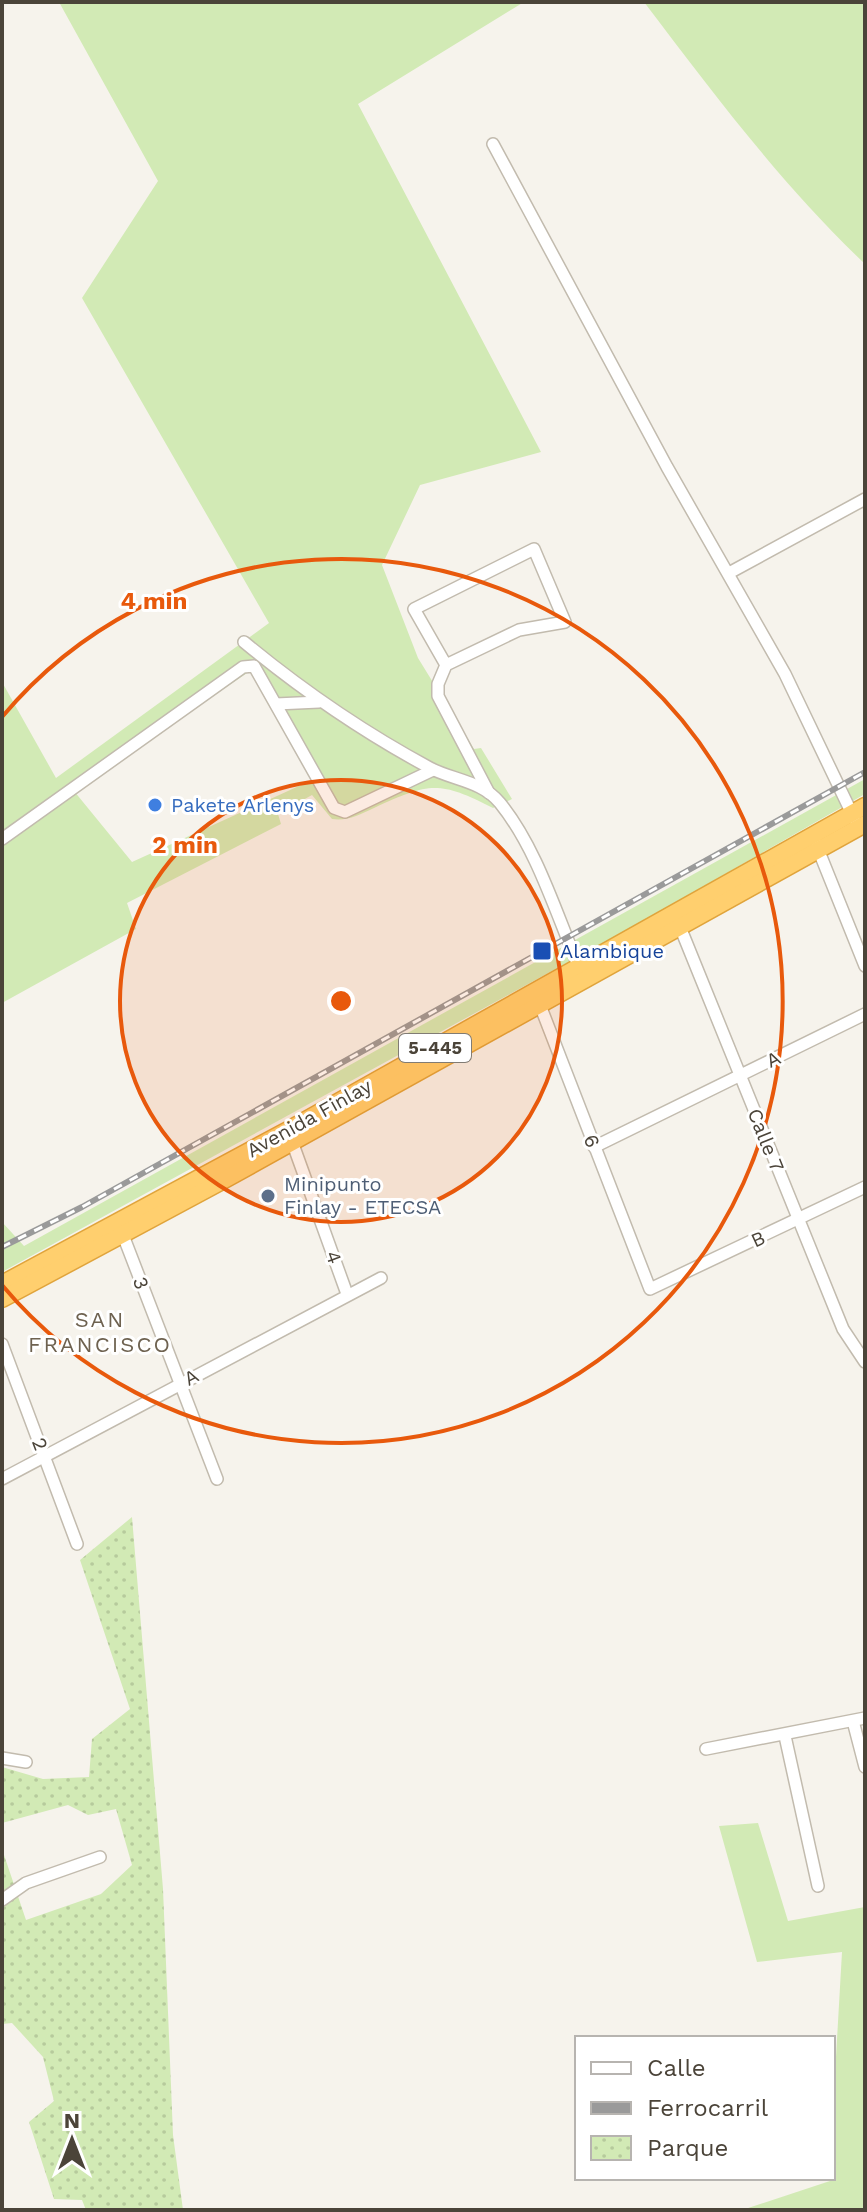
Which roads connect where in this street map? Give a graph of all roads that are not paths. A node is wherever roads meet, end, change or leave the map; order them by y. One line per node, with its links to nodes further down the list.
1 (493, 144): 3 (street)
2 (865, 499): 3 (street)
3 (729, 573): 10 (street)
4 (244, 642): 6 (street)
5 (446, 665): 5 (street); 9 (street)
6 (321, 702): 7 (street); 8 (street)
7 (276, 704): 8 (street); 11 (street)
8 (433, 770): 9 (street)
9 (489, 793): 15 (street)
10 (860, 818): 12 (highway, Avenida Finlay / 5-445)
11 (2, 839)
12 (815, 843): 13 (highway, Avenida Finlay / 5-445); 14 (street)
13 (678, 920): 15 (highway, Avenida Finlay / 5-445); 18 (street, Calle 7)
14 (865, 966)
15 (582, 974): 16 (highway, Avenida Finlay / 5-445)
16 (538, 999): 19 (highway, Avenida Finlay / 5-445); 20 (street, 6)
17 (865, 1014): 18 (street, A)
18 (740, 1075): 20 (street, A); 22 (street, Calle 7)
19 (290, 1136): 23 (highway, Avenida Finlay / 5-445); 27 (street, 4)
20 (594, 1147): 26 (street, 6)
21 (865, 1187): 22 (street, B)
22 (798, 1220): 26 (street, B); 30 (street, Calle 7)
23 (120, 1227): 25 (highway, Avenida Finlay / 5-445); 28 (highway, Avenida Finlay / 5-445); 31 (street, 3)
24 (381, 1278): 27 (street, A)
25 (2, 1284)
26 (650, 1289)
27 (347, 1294): 31 (street, A)
28 (2, 1299)
29 (2, 1344): 32 (street, 2)
30 (865, 1362)
31 (179, 1383): 32 (street, A); 34 (street, 3)
32 (44, 1456): 33 (street, A); 35 (street, 2)
33 (2, 1479)
34 (217, 1479)
35 (77, 1544)
36 (859, 1720): 37 (street); 41 (street)
37 (785, 1736): 38 (street); 43 (street)
38 (706, 1749)
39 (2, 1758): 40 (street)
40 (26, 1762)
41 (865, 1767)
42 (100, 1857): 44 (street)
43 (818, 1886)
44 (2, 1900)

